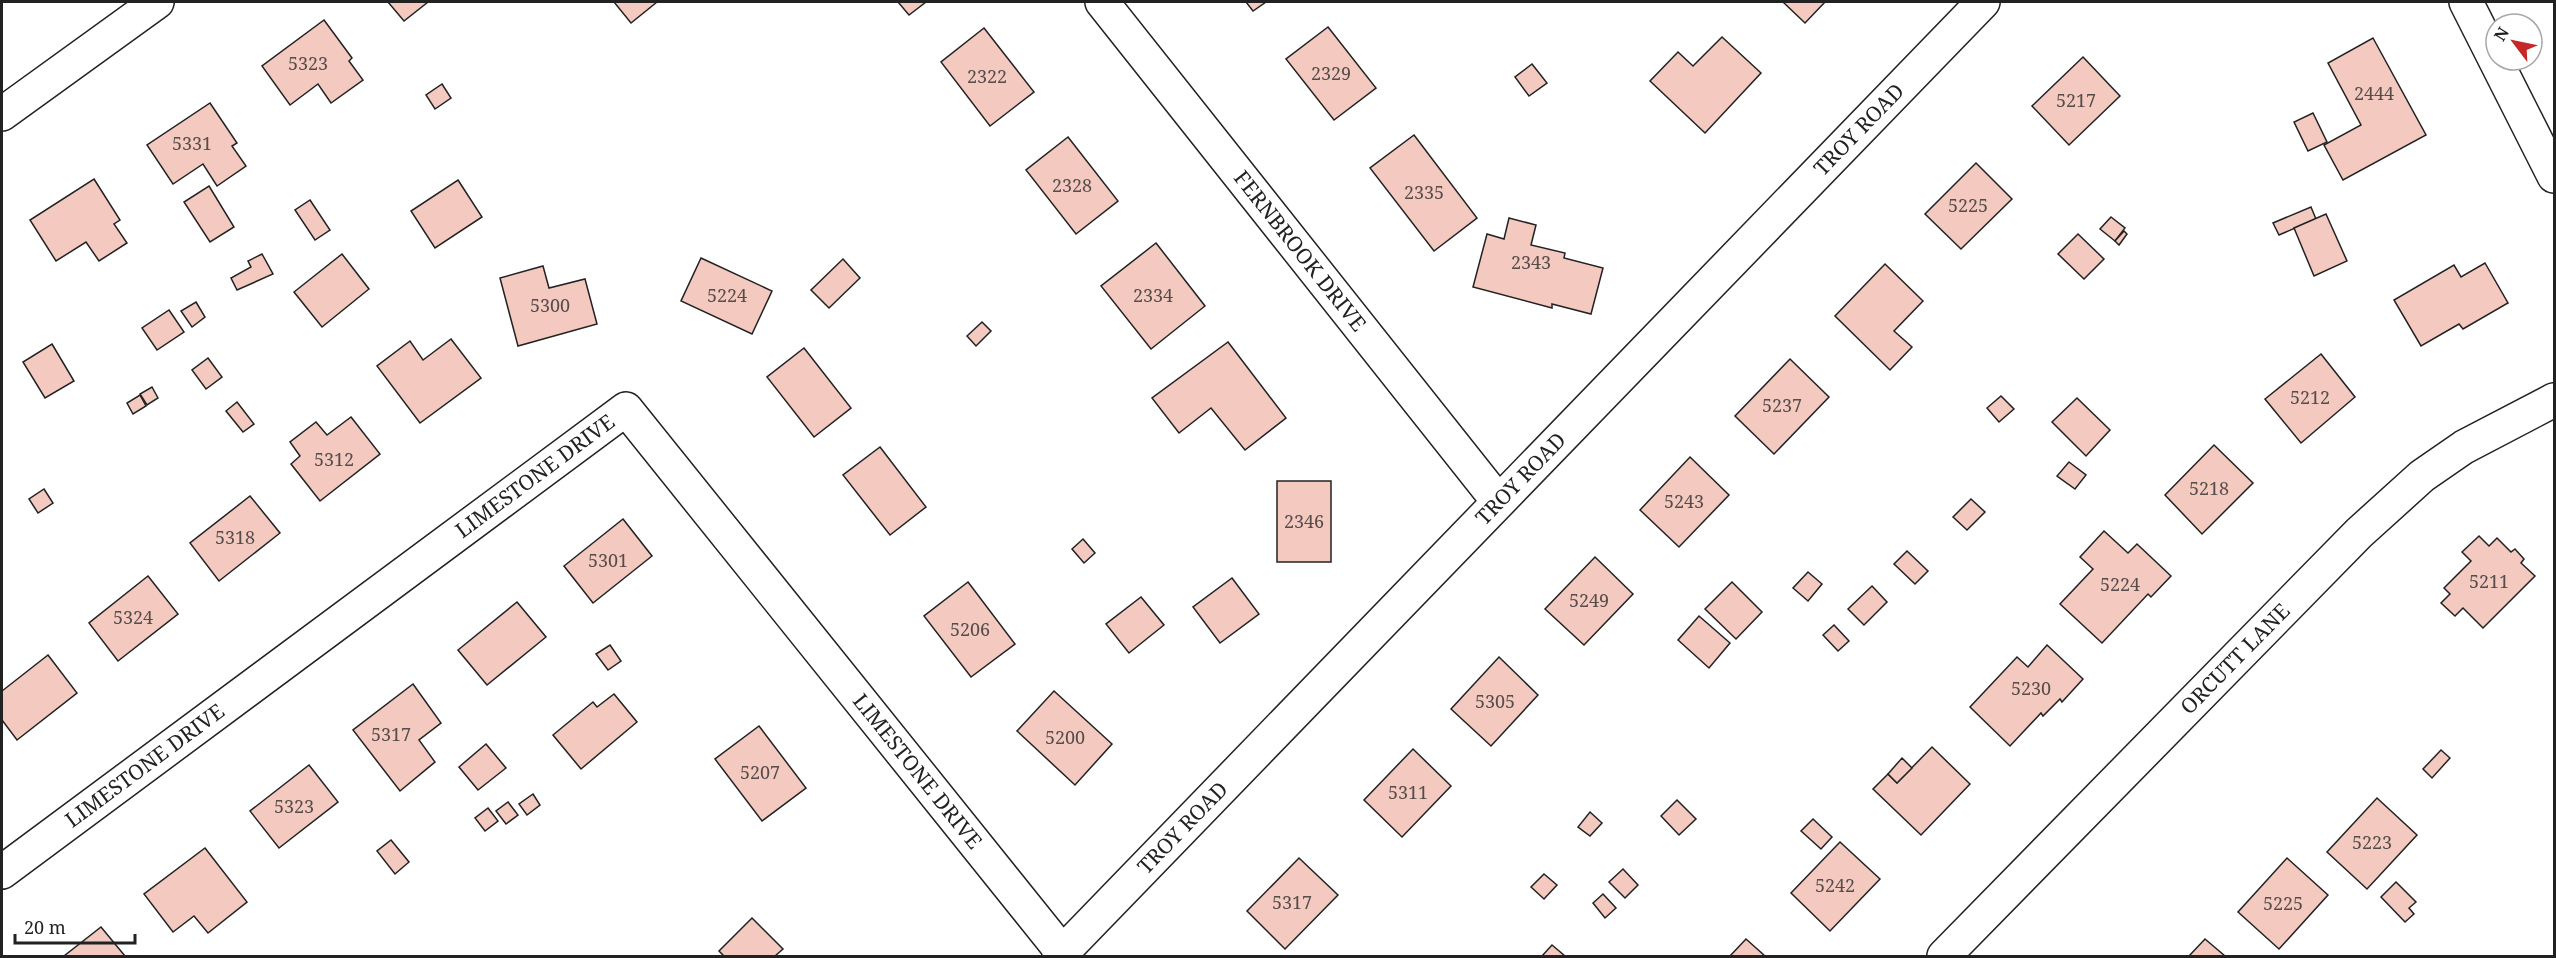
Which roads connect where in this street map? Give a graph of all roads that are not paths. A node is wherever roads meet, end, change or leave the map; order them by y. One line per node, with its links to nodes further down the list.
1 (157, 2): 5 (street)
2 (1102, 2): 8 (street, FERNBROOK DRIVE)
3 (1983, 2): 8 (street, TROY ROAD)
4 (2466, 2): 6 (street)
5 (2, 114)
6 (2554, 176)
7 (2554, 400): 11 (street, ORCUTT LANE)
8 (1498, 501): 10 (street, TROY ROAD)
9 (2, 872): 10 (street, LIMESTONE DRIVE)
10 (1061, 955)
11 (1944, 957)

